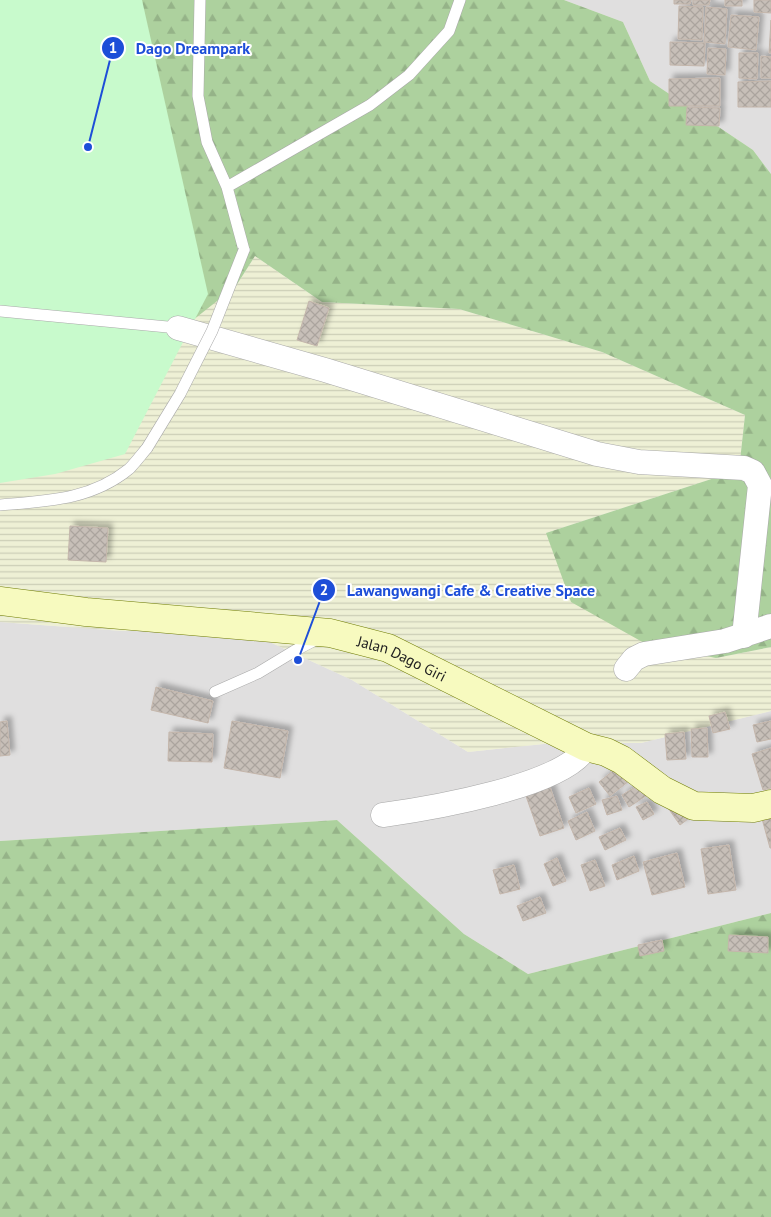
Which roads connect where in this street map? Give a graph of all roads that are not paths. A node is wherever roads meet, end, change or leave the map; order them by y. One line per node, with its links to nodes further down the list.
1 (200, 0): 3 (lane)
2 (460, 0): 3 (lane)
3 (226, 187): 6 (lane, bridge)
4 (0, 311): 5 (lane)
5 (178, 328): 10 (street)
6 (0, 506)
7 (0, 601): 9 (main road, Jalan Dago Giri)
8 (771, 626): 10 (street)
9 (330, 632): 12 (lane); 13 (main road, Jalan Dago Giri)
10 (744, 636): 11 (street)
11 (626, 669)
12 (215, 692)
13 (586, 747): 14 (main road, Jalan Dago Giri); 15 (street)
14 (771, 804)
15 (383, 815)

